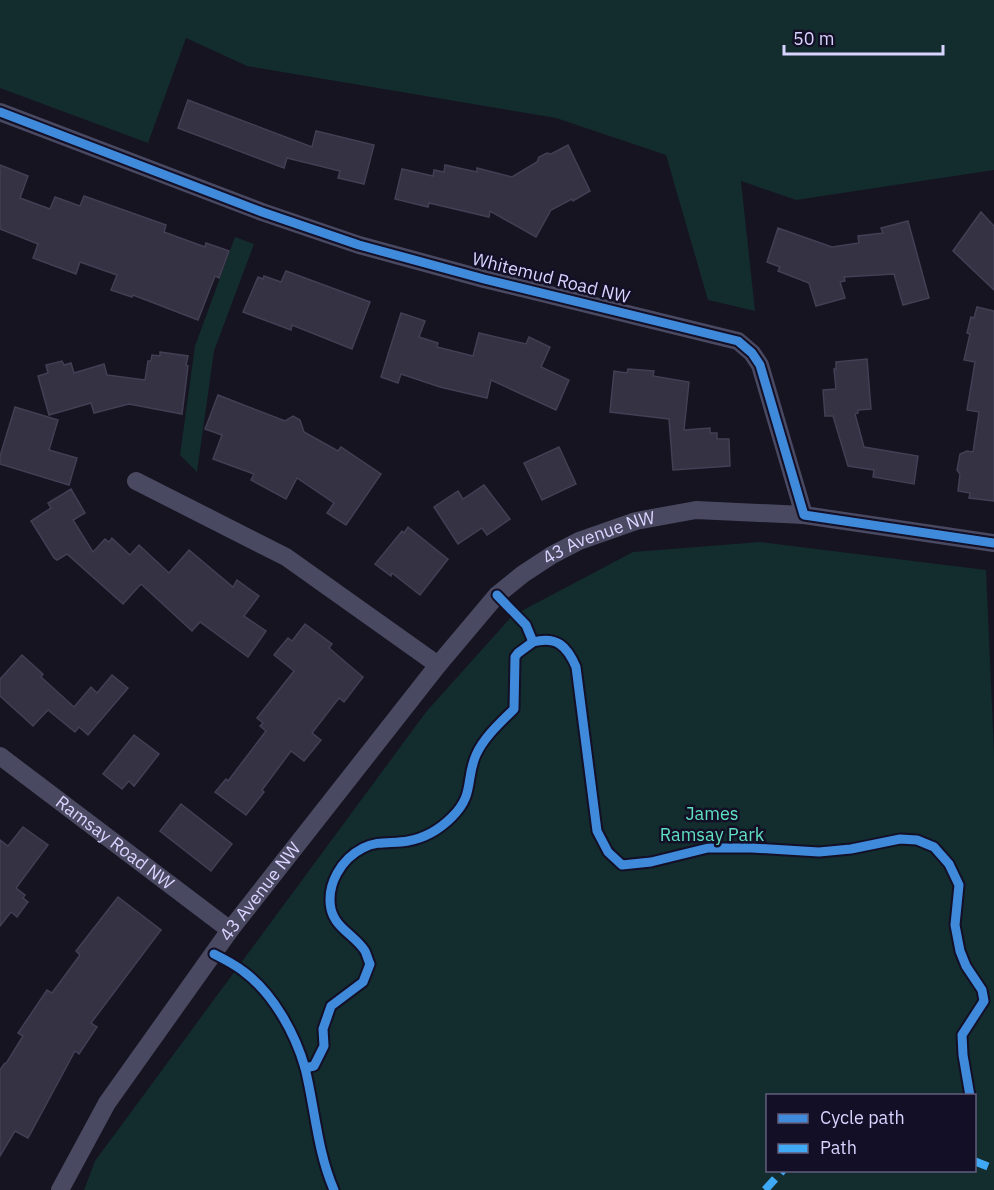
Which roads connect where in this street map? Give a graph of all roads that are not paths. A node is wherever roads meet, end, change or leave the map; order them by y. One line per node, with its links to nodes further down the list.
1 (0, 112): 3 (street, Whitemud Road NW)
2 (136, 482): 5 (street)
3 (804, 515): 4 (street); 5 (street, 43 Avenue NW)
4 (994, 543)
5 (438, 665): 7 (street, 43 Avenue NW)
6 (0, 756): 7 (street, Ramsay Road NW)
7 (230, 930): 8 (street, 43 Avenue NW)
8 (60, 1190)

